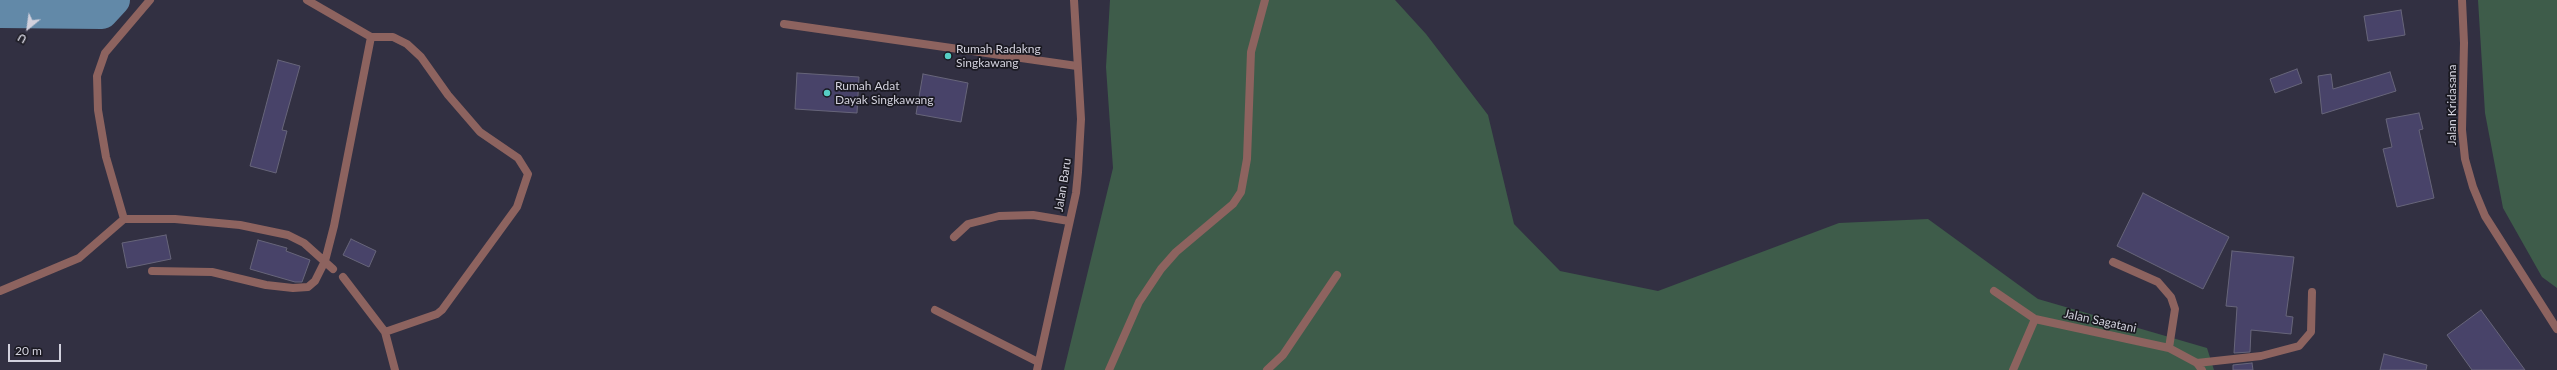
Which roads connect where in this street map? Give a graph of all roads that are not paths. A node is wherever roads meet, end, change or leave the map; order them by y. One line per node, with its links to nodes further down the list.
1 (150, 0): 9 (street)
2 (307, 0): 7 (street)
3 (1074, 0): 8 (street, Jalan Baru)
4 (1265, 0): 29 (street)
5 (2462, 0): 23 (street, Jalan Kridasana)
6 (784, 24): 8 (street)
7 (371, 37): 12 (street); 24 (street)
8 (1077, 66): 10 (street, Jalan Baru)
9 (124, 219): 12 (street); 18 (street)
10 (1070, 221): 11 (street); 27 (street, Jalan Baru)
11 (954, 237)
12 (325, 261): 14 (street); 15 (street)
13 (2112, 262): 25 (street)
14 (332, 269)
15 (152, 271)
16 (1337, 275): 30 (street)
17 (343, 277): 24 (street)
18 (0, 291)
19 (1994, 291): 22 (street, Jalan Sagatani)
20 (2312, 292): 26 (street)
21 (935, 310): 27 (street)
22 (2035, 319): 25 (street, Jalan Sagatani); 31 (street)
23 (2557, 329)
24 (385, 332): 28 (street)
25 (2168, 348): 26 (street, Jalan Sagatani)
26 (2197, 363): 32 (street, Jalan Sagatani)
27 (1037, 366)
28 (395, 370)
29 (1109, 370)
30 (1267, 370)
31 (2013, 370)
32 (2202, 370)

